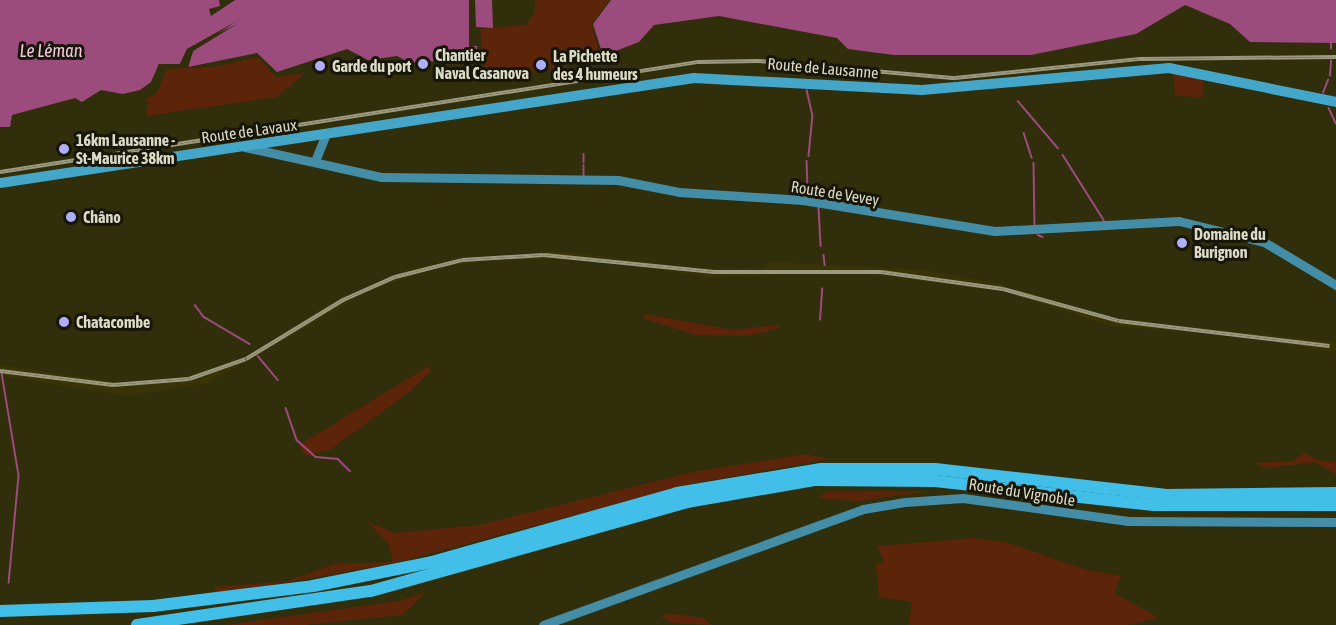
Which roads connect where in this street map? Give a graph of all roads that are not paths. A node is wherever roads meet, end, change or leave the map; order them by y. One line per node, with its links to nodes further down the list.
1 (1336, 102): 2 (main road, Route de Lausanne)
2 (325, 136): 3 (main road, Route de Lavaux); 6 (main road)
3 (294, 140): 4 (main road, Route de Lavaux); 5 (main road)
4 (245, 147): 5 (main road, Route de Vevey); 7 (main road, Route de Lavaux)
5 (302, 158): 6 (main road, Route de Vevey)
6 (315, 161): 8 (main road, Route de Vevey)
7 (0, 183)
8 (1336, 285)
9 (1333, 499): 11 (highway); 12 (highway)
10 (1336, 522): 13 (main road, Route du Vignoble)
11 (0, 611)
12 (137, 625)
13 (543, 625)

